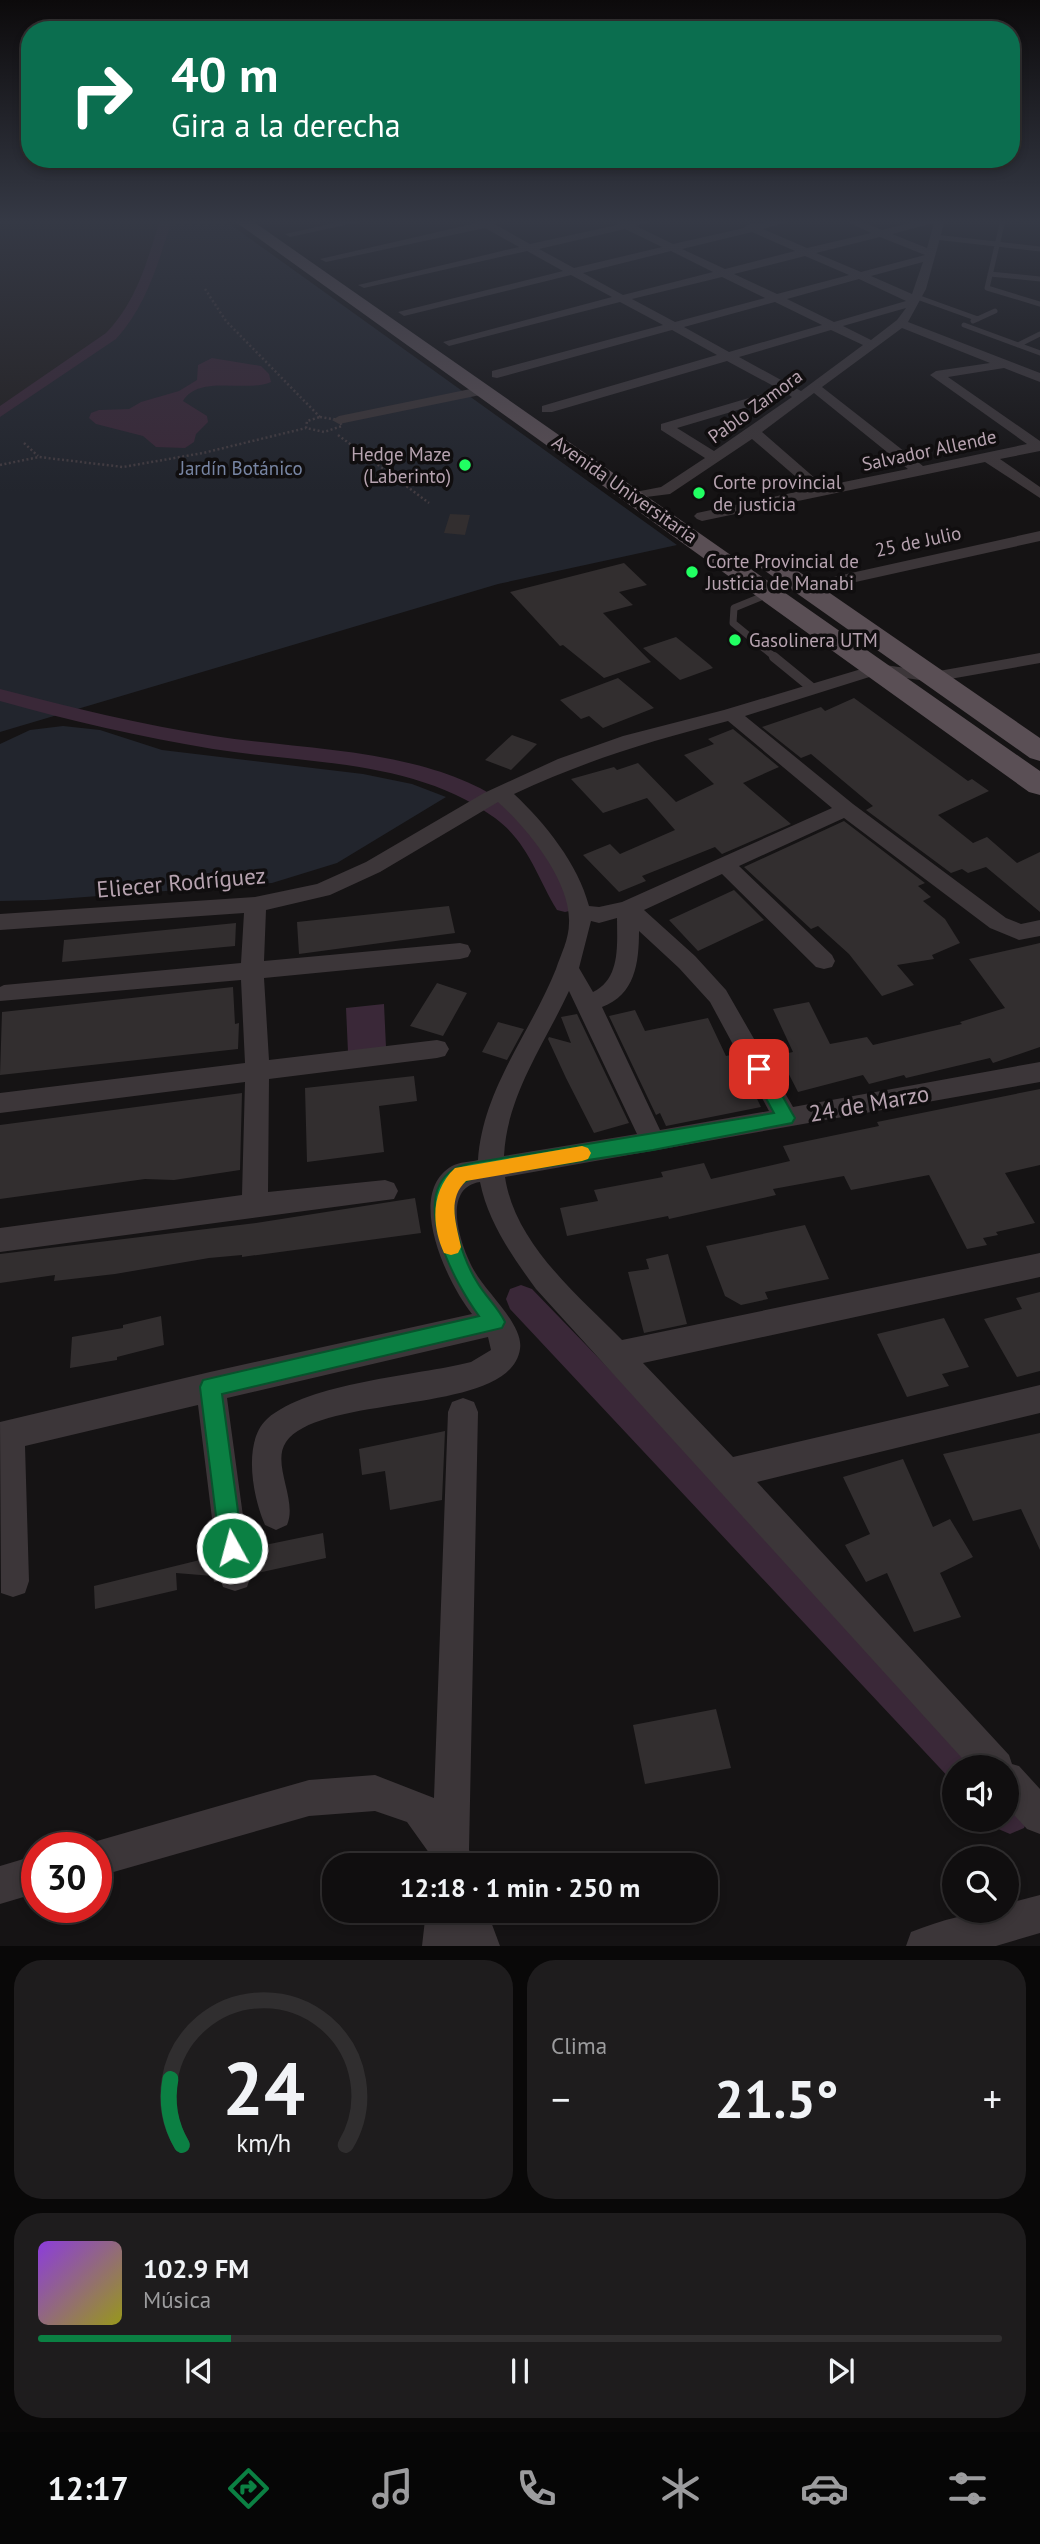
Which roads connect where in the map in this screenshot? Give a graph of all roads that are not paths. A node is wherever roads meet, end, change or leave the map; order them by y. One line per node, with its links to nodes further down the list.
1 (381, 311): 24 (main road, Avenida Universitaria)
2 (409, 311): 11 (street)
3 (572, 311): 17 (street)
4 (645, 311): 14 (street)
5 (729, 311): 14 (street)
6 (802, 311): 15 (street)
7 (880, 311): 15 (street)
8 (911, 311): 13 (street, Pablo Zamora)
9 (951, 311): 12 (lane)
10 (995, 311): 12 (lane)
11 (404, 312): 17 (main road, Avenida Universitaria)
12 (978, 319): 19 (lane)
13 (901, 323): 18 (street, Pablo Zamora); 22 (street)
14 (673, 326): 21 (street); 24 (street)
15 (832, 326): 18 (street); 21 (street)
16 (1040, 334): 19 (lane)
17 (449, 342): 24 (main road, Avenida Universitaria)
18 (872, 345): 25 (street, Pablo Zamora)
19 (1018, 345): 20 (lane)
20 (1040, 353)
21 (728, 356): 26 (street); 27 (street)
22 (1005, 364): 23 (street); 30 (street)
23 (1040, 378)
24 (491, 382): 27 (main road, Avenida Universitaria); 28 (street); 37 (main road, Avenida Universitaria)
25 (814, 387): 26 (street, Pablo Zamora); 33 (street)
26 (796, 393): 29 (street, Pablo Zamora); 32 (street)
27 (547, 409): 34 (main road, Avenida Universitaria)
28 (336, 425)
29 (753, 432): 32 (street, Pablo Zamora); 35 (street)
30 (1040, 447): 31 (street, Salvador Allende)
31 (988, 457): 33 (street, Salvador Allende); 36 (street)
32 (715, 458): 34 (street, Pablo Zamora)
33 (920, 471): 35 (street, Salvador Allende)
34 (665, 491): 37 (street, Pablo Zamora); 38 (main road, Avenida Universitaria)
35 (821, 491): 38 (street, Salvador Allende)
36 (1040, 494)
37 (635, 496): 43 (main road, Avenida Universitaria)
38 (702, 516): 39 (main road, Avenida Universitaria)
39 (723, 530)
40 (1040, 536): 42 (street, 25 de Julio)
41 (754, 552): 42 (main road)
42 (806, 588): 46 (main road)
43 (771, 593): 45 (main road, Avenida Universitaria); 47 (lane)
44 (1040, 658): 46 (street)
45 (878, 669): 46 (street); 47 (street); 50 (main road, Avenida Universitaria)
46 (933, 677): 49 (main road)
47 (812, 688): 48 (street)
48 (731, 714): 51 (street); 53 (street)
49 (1040, 751)
50 (1040, 785)
51 (496, 795): 52 (street); 57 (street)
52 (470, 809): 55 (street, Eliecer Rodríguez)
53 (846, 809): 54 (street); 59 (street)
54 (725, 864): 56 (street); 61 (street)
55 (255, 905): 58 (street, Eliecer Rodríguez); 62 (street)
56 (628, 908): 57 (street); 65 (street); 70 (street)
57 (580, 912): 63 (street)
58 (0, 922)
59 (1040, 928)
60 (460, 951): 62 (street)
61 (824, 961)
62 (252, 969): 64 (street); 67 (street)
63 (568, 970): 65 (street); 72 (street)
64 (4, 994)
65 (588, 1003): 71 (street)
66 (437, 1049): 67 (street)
67 (257, 1070): 69 (street); 74 (street)
68 (1040, 1072): 70 (street, 24 de Marzo)
69 (0, 1103)
70 (786, 1118): 71 (street, 24 de Marzo)
71 (653, 1142): 72 (street, 24 de Marzo)
72 (491, 1167): 77 (street, 24 de Marzo); 78 (street)
73 (385, 1191): 74 (street)
74 (255, 1205): 75 (street)
75 (0, 1240)
76 (1040, 1265): 78 (street)
77 (495, 1322): 79 (street); 84 (street, 24 de Marzo)
78 (616, 1355): 83 (street)
79 (210, 1387): 82 (street); 85 (street)
80 (1040, 1399): 83 (street)
81 (463, 1412): 92 (street)
82 (5, 1436): 86 (street)
83 (728, 1474): 87 (street)
84 (276, 1514)
85 (235, 1575)
86 (13, 1581)
87 (984, 1755)
88 (1019, 1793): 89 (street)
89 (1040, 1816)
90 (112, 1853): 91 (street)
91 (448, 1853)
92 (453, 1853)
93 (21, 1879): 94 (street)
94 (0, 1885)
95 (1040, 1914): 100 (street)
96 (444, 1923): 98 (street)
97 (471, 1923): 99 (street)
98 (441, 1945)
99 (481, 1945)
100 (925, 1945)

